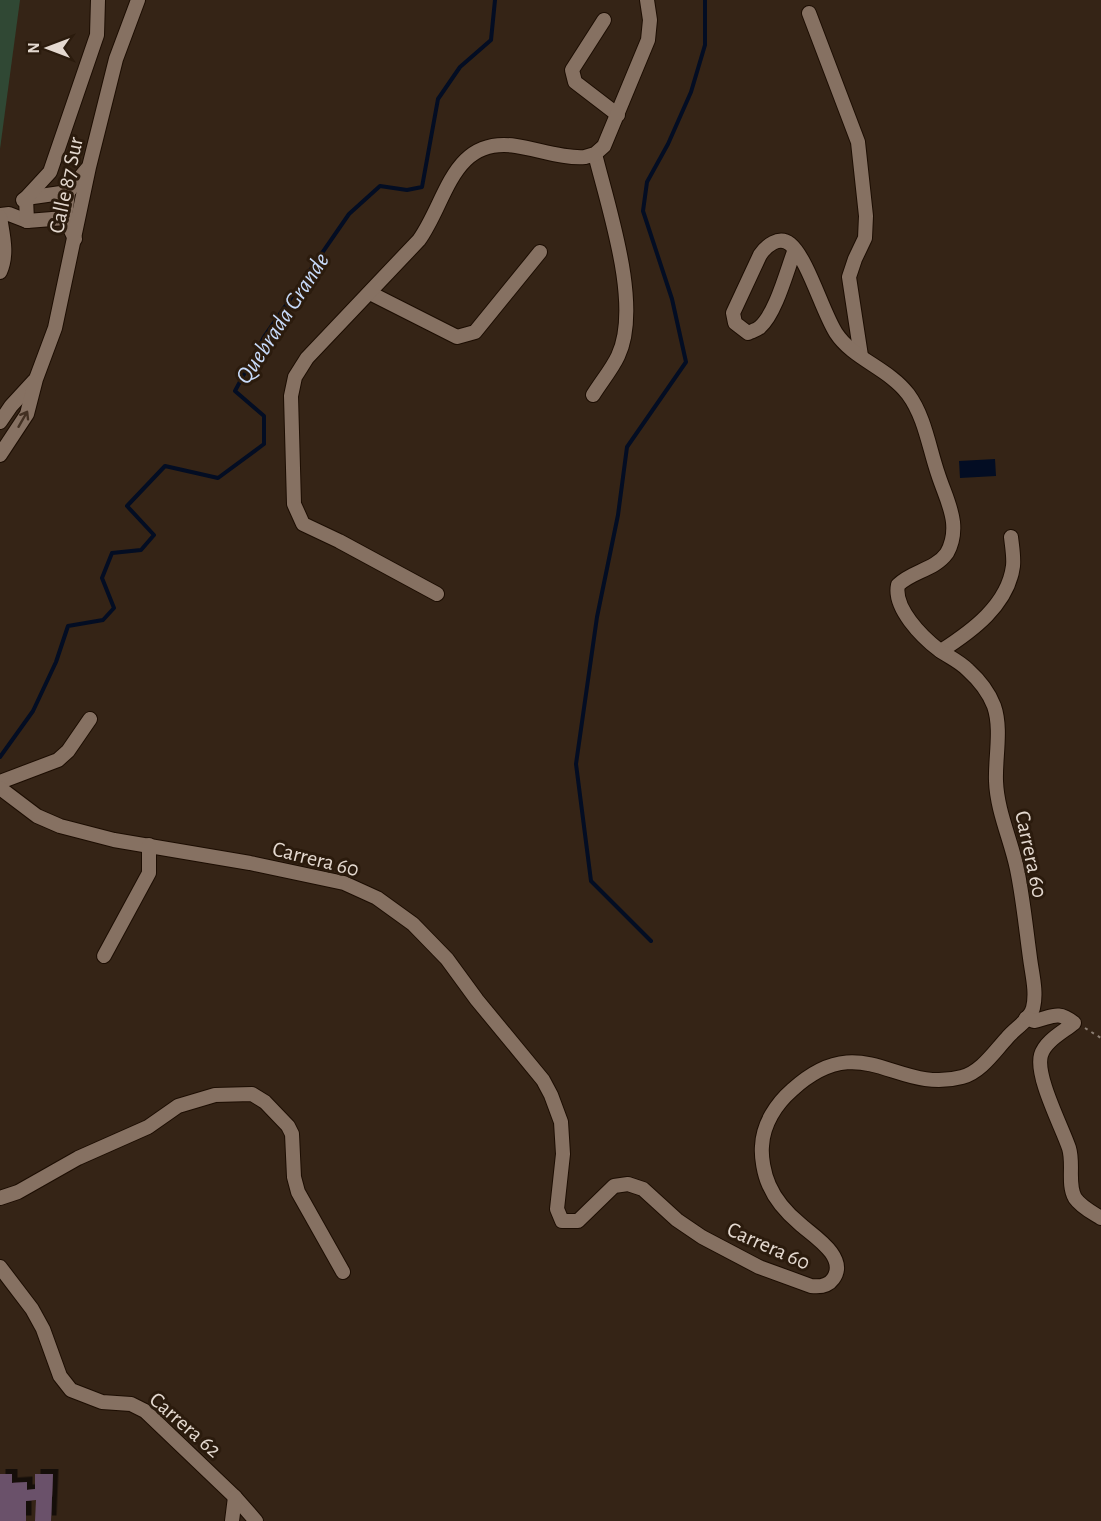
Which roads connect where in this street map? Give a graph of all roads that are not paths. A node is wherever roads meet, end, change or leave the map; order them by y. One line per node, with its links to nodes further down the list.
1 (99, 0): 10 (street)
2 (138, 0): 8 (street, Calle 87 Sur)
3 (647, 0): 6 (street)
4 (808, 14): 19 (street)
5 (604, 20): 6 (street)
6 (618, 116): 7 (street)
7 (595, 154): 18 (street); 21 (street)
8 (89, 167): 9 (street); 14 (street, Calle 87 Sur)
9 (68, 192): 10 (street); 12 (street)
10 (26, 198): 11 (street); 13 (street)
11 (3, 215): 13 (street); 17 (street)
12 (65, 218): 13 (street); 14 (street)
13 (27, 221)
14 (75, 239): 20 (street, Calle 87 Sur)
15 (795, 249): 15 (street); 19 (street)
16 (540, 252): 18 (street)
17 (0, 272)
18 (370, 293): 25 (street)
19 (861, 356): 26 (street, Carrera 60)
20 (36, 379): 22 (street, Calle 87 Sur); 23 (street, Calle 87 Sur, one-way to 20)
21 (593, 394)
22 (0, 422)
23 (0, 455)
24 (1011, 537): 26 (street)
25 (436, 594)
26 (941, 651): 32 (street, Carrera 60)
27 (90, 718): 28 (street)
28 (0, 782)
29 (0, 788): 30 (street, Carrera 60)
30 (149, 844): 31 (street); 32 (street, Carrera 60)
31 (104, 956)
32 (1026, 1018): 34 (street)
33 (0, 1198): 36 (street)
34 (1101, 1218)
35 (0, 1268): 37 (street, Carrera 62)
36 (343, 1272)
37 (235, 1497): 38 (street); 39 (street, Carrera 62)
38 (232, 1521)
39 (256, 1521)

